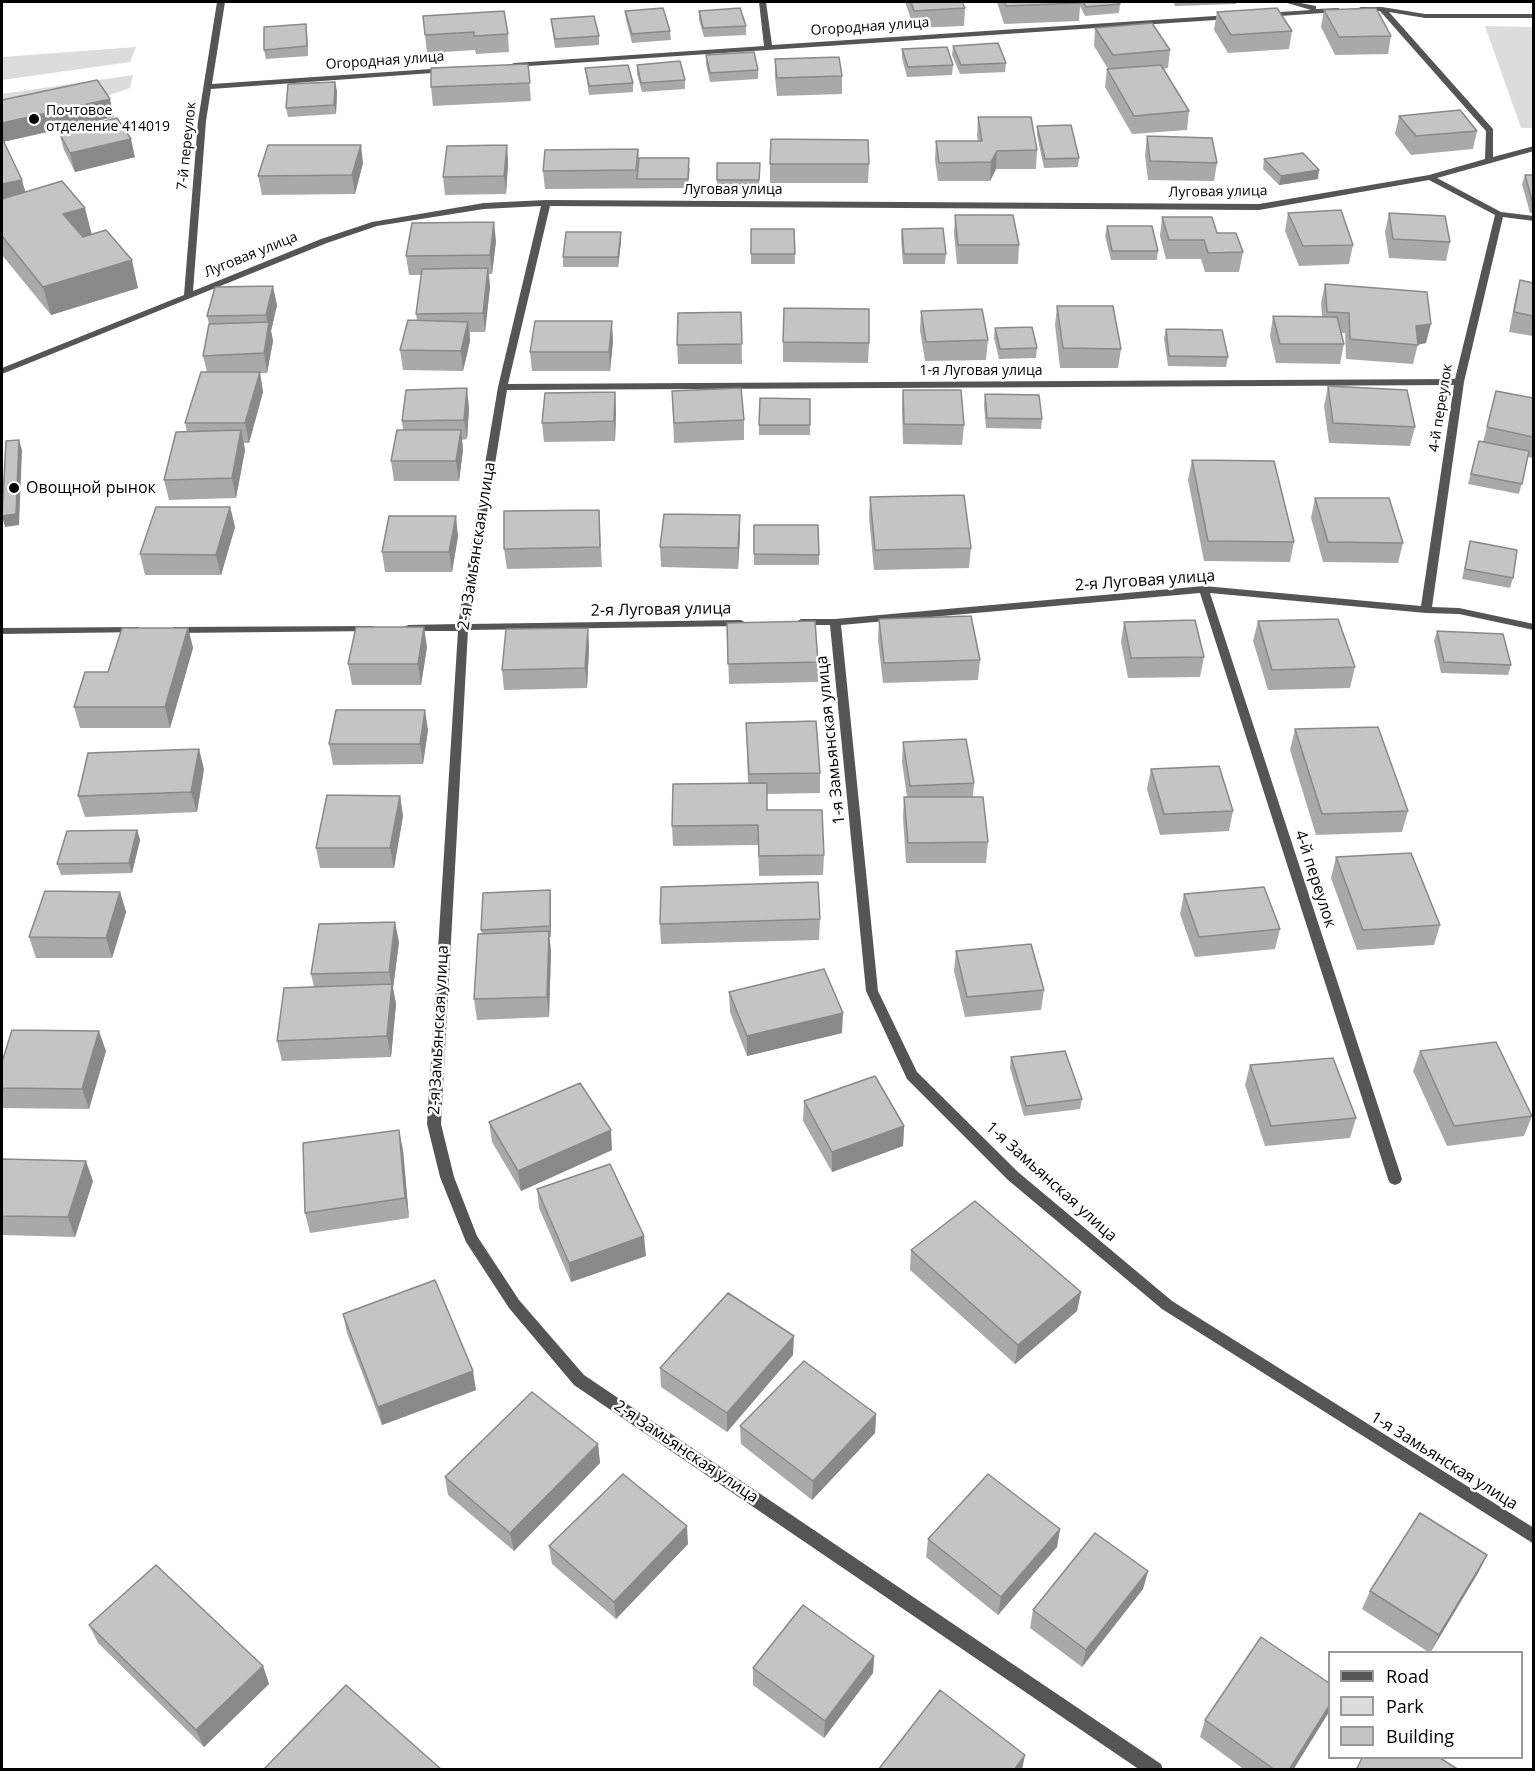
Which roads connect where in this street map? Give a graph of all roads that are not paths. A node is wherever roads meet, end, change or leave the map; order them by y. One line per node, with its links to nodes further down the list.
1 (221, 2): 12 (street, 7-й переулок)
2 (762, 2): 9 (street)
3 (1288, 2): 5 (street)
4 (1382, 9): 5 (street); 8 (street); 14 (street)
5 (1323, 11): 6 (street)
6 (1252, 15)
7 (1240, 16): 9 (street, Огородная улица)
8 (1533, 16)
9 (768, 47): 10 (street, Огородная улица)
10 (506, 66)
11 (458, 69): 12 (street, Огородная улица)
12 (208, 87): 19 (street, 7-й переулок)
13 (1533, 148): 14 (street, Луговая улица)
14 (1489, 162): 15 (street, Луговая улица)
15 (1430, 177): 16 (street, Луговая улица); 17 (street)
16 (546, 203): 19 (street, Луговая улица); 22 (street, 2-я Замьянская улица)
17 (1499, 214): 18 (street); 21 (street, 4-й переулок)
18 (1533, 219)
19 (188, 295): 20 (street, Луговая улица)
20 (2, 371)
21 (1460, 382): 22 (street, 1-я Луговая улица); 24 (street, 4-й переулок)
22 (503, 387): 30 (street, 2-я Замьянская улица)
23 (1204, 589): 24 (street, 2-я Луговая улица); 26 (street, 2-я Луговая улица); 35 (street, 4-й переулок)
24 (1426, 610): 28 (street, 2-я Луговая улица)
25 (789, 622): 26 (street, 2-я Луговая улица)
26 (835, 622): 36 (street, 1-я Замьянская улица)
27 (754, 623): 30 (street, 2-я Луговая улица)
28 (1533, 627)
29 (391, 628): 30 (street, 2-я Луговая улица)
30 (463, 628): 37 (street, 2-я Замьянская улица)
31 (379, 629): 33 (street)
32 (152, 630): 34 (street)
33 (164, 630)
34 (2, 631)
35 (1395, 1179)
36 (1533, 1538)
37 (1155, 1770)

